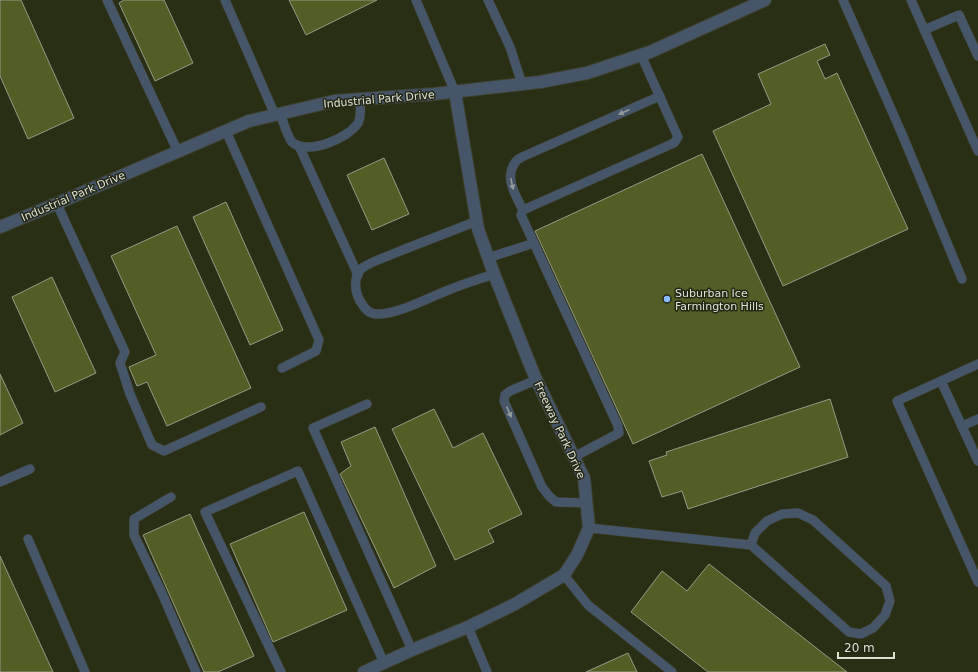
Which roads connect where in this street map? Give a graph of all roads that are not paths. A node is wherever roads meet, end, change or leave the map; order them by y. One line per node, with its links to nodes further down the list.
1 (107, 0): 19 (lane)
2 (225, 0): 15 (lane)
3 (416, 0): 12 (lane)
4 (488, 0): 11 (lane)
5 (765, 0): 9 (street, Industrial Park Drive)
6 (843, 0): 28 (lane)
7 (911, 0): 8 (lane)
8 (924, 30): 10 (lane); 18 (lane)
9 (641, 55): 11 (street, Industrial Park Drive); 13 (lane)
10 (978, 56)
11 (522, 84): 12 (street, Industrial Park Drive)
12 (455, 92): 14 (street, Industrial Park Drive); 22 (street, Freeway Park Drive)
13 (660, 96): 21 (lane, one-way to 21); 21 (lane)
14 (360, 99): 15 (street, Industrial Park Drive); 17 (lane)
15 (278, 114): 16 (street, Industrial Park Drive); 17 (lane)
16 (226, 131): 19 (street, Industrial Park Drive); 30 (lane)
17 (299, 146): 27 (lane)
18 (978, 151)
19 (178, 152): 20 (street, Industrial Park Drive)
20 (57, 204): 23 (street, Industrial Park Drive); 34 (lane)
21 (523, 210): 24 (lane)
22 (477, 221): 25 (street, Freeway Park Drive); 27 (lane)
23 (0, 227)
24 (534, 243): 25 (lane); 37 (lane)
25 (488, 258): 26 (street, Freeway Park Drive)
26 (494, 274): 27 (lane); 31 (street, Freeway Park Drive)
27 (358, 275)
28 (962, 279)
29 (978, 364): 32 (lane)
30 (282, 368)
31 (536, 380): 37 (street, Freeway Park Drive); 42 (lane, one-way to 42)
32 (941, 381): 36 (lane); 47 (lane)
33 (367, 404): 49 (lane)
34 (261, 407)
35 (978, 419): 36 (lane)
36 (962, 426): 38 (lane)
37 (574, 457): 42 (street, Freeway Park Drive)
38 (978, 461)
39 (30, 469): 40 (lane)
40 (0, 482)
41 (171, 497): 52 (lane)
42 (587, 503): 43 (street, Freeway Park Drive)
43 (589, 528): 45 (lane); 46 (street, Freeway Park Drive)
44 (28, 539): 51 (lane)
45 (751, 545): 45 (lane)
46 (564, 575): 48 (street, Freeway Park Drive); 56 (lane)
47 (978, 582)
48 (468, 627): 49 (street, Freeway Park Drive); 55 (lane)
49 (412, 650): 50 (street, Freeway Park Drive)
50 (384, 663): 53 (lane); 54 (street, Freeway Park Drive)
51 (85, 672)
52 (196, 672)
53 (280, 672)
54 (364, 672)
55 (488, 672)
56 (672, 672)

